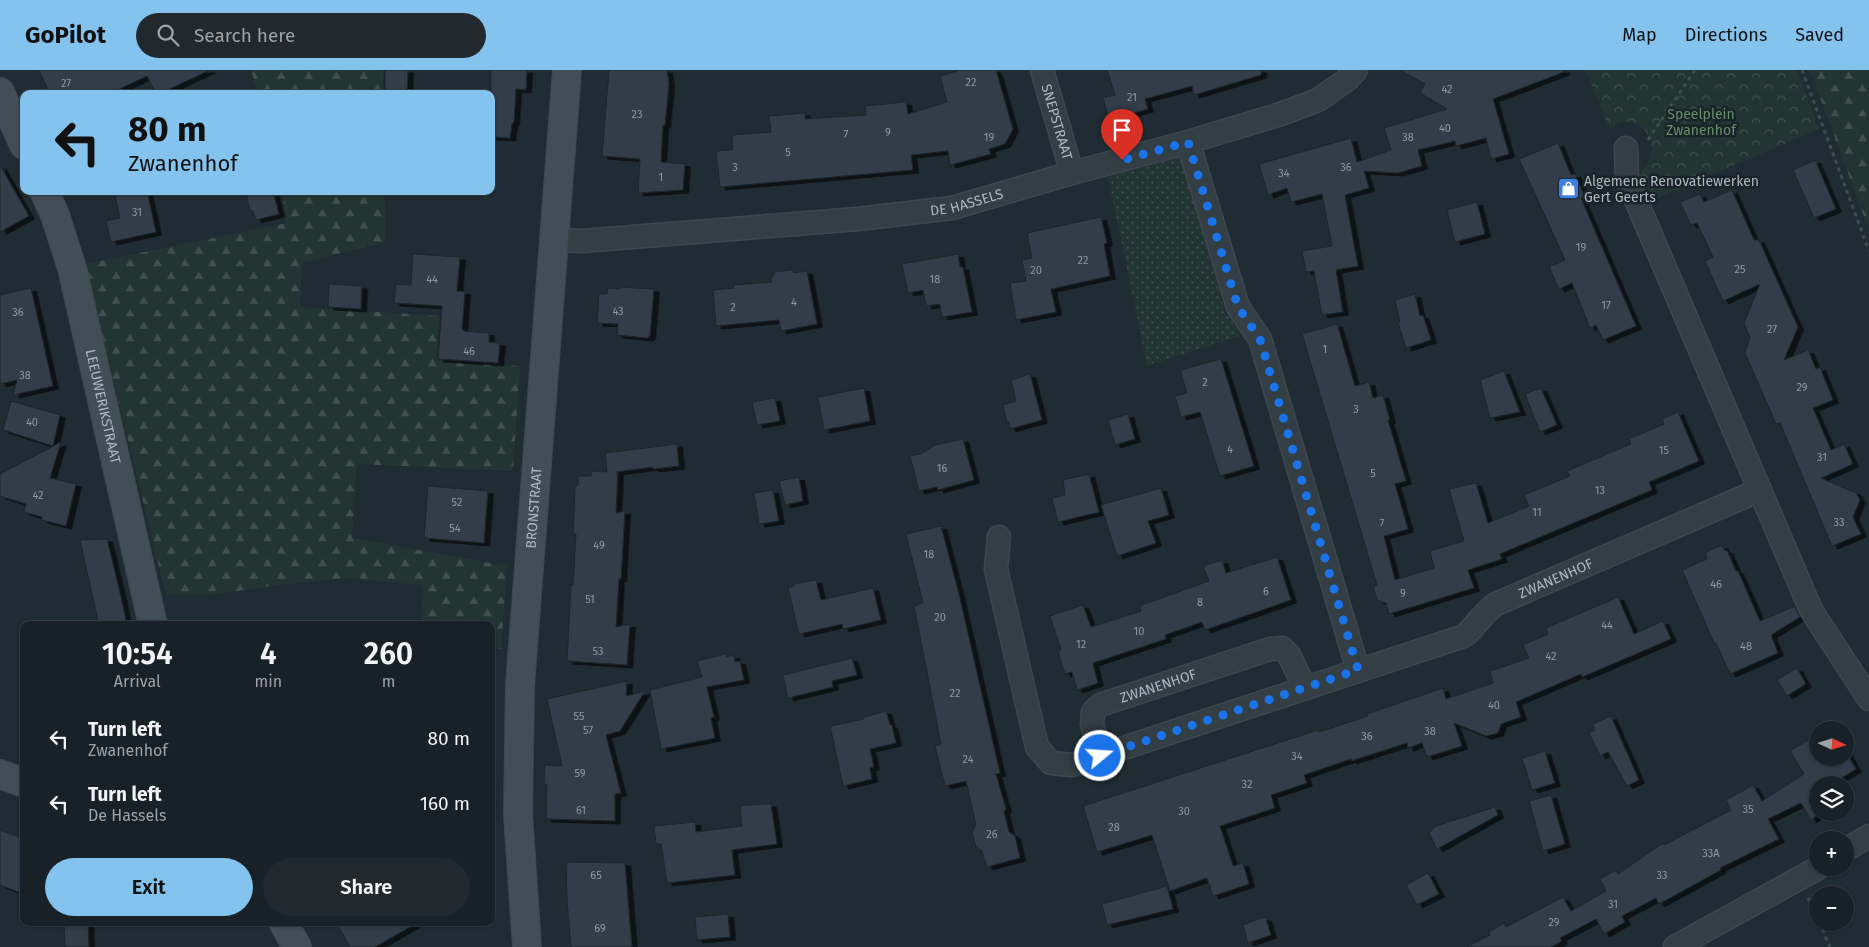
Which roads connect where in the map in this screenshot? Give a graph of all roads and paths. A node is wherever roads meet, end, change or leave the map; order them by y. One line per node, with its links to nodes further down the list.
1 (567, 70): 12 (street, BRONSTRAAT)
2 (1042, 70): 10 (street, SNEPSTRAAT)
3 (1356, 70): 8 (street, DE HASSELS)
4 (1695, 70): 9 (path)
5 (1802, 70): 13 (path)
6 (3, 108): 7 (street)
7 (20, 137)
8 (1188, 142): 10 (street, DE HASSELS); 17 (street)
9 (1626, 148): 14 (street)
10 (1072, 173): 12 (street, DE HASSELS)
11 (46, 195): 16 (street, LEEUWERIKSTRAAT)
12 (554, 240): 29 (street, BRONSTRAAT)
13 (1869, 251)
14 (1760, 490): 17 (street, ZWANENHOF); 19 (street)
15 (998, 537): 20 (street, ZWANENHOF)
16 (151, 621)
17 (1358, 670): 18 (street, ZWANENHOF)
18 (1305, 688): 20 (street, ZWANENHOF); 20 (street, ZWANENHOF)
19 (1869, 699)
20 (1100, 756)
21 (0, 774): 22 (street)
22 (20, 782)
23 (1869, 836): 24 (street)
24 (1854, 845)
25 (1809, 873): 30 (street)
26 (285, 926): 28 (street)
27 (1823, 931): 31 (path)
28 (297, 947)
29 (527, 947)
30 (1675, 947)
31 (1830, 947)

